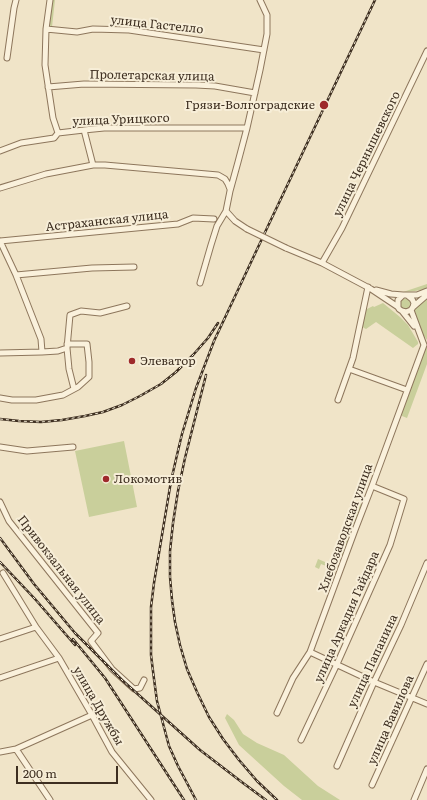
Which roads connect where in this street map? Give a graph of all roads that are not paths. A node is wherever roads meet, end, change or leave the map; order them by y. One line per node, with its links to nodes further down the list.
1 (16, 0): 7 (street)
2 (50, 0): 4 (street)
3 (260, 0): 5 (street)
4 (46, 29): 5 (street, улица Гастелло); 8 (street)
5 (264, 50): 9 (street)
6 (427, 51): 22 (street, улица Чернышевского)
7 (7, 58)
8 (48, 87): 9 (street, Пролетарская улица); 12 (street)
9 (255, 93): 10 (street)
10 (247, 128): 11 (street, улица Урицкого); 15 (street)
11 (84, 130): 12 (street, улица Урицкого); 14 (street)
12 (58, 133): 13 (street, улица Урицкого)
13 (0, 151)
14 (93, 165): 16 (street); 17 (street)
15 (235, 174): 16 (street); 18 (street)
16 (223, 178): 18 (street)
17 (0, 188)
18 (230, 191): 19 (street)
19 (226, 211): 22 (street, bridge); 25 (street)
20 (214, 219): 21 (street, Астраханская улица)
21 (0, 241): 24 (street)
22 (322, 263): 26 (street)
23 (134, 268): 24 (street)
24 (16, 275): 37 (street)
25 (200, 283)
26 (370, 288): 28 (street); 31 (street); 39 (street)
27 (427, 291): 28 (street)
28 (405, 295): 31 (street); 32 (street)
29 (427, 295): 32 (street)
30 (127, 306): 35 (street)
31 (398, 307): 33 (street)
32 (412, 308): 33 (street); 34 (street)
33 (402, 311): 34 (street)
34 (418, 331): 36 (street)
35 (67, 346): 37 (street); 40 (street); 40 (street)
36 (425, 346): 41 (street, Хлебозаводская улица)
37 (42, 352): 38 (street)
38 (0, 353)
39 (349, 369): 41 (street); 43 (street)
40 (74, 389): 42 (street)
41 (407, 390): 46 (street, Хлебозаводская улица)
42 (0, 398)
43 (338, 400)
44 (0, 447): 45 (street)
45 (74, 447)
46 (372, 486): 52 (street, Хлебозаводская улица); 54 (street, улица Аркадия Гайдара)
47 (0, 502): 57 (street, Привокзальная улица)
48 (427, 563): 58 (street, улица Папанина)
49 (3, 573): 50 (street, улица Дружбы)
50 (36, 627): 51 (street); 53 (street, улица Дружбы)
51 (0, 639)
52 (310, 652): 54 (street); 61 (street, Хлебозаводская улица)
53 (59, 658): 56 (street); 62 (street, улица Дружбы)
54 (337, 664): 58 (street); 63 (street, улица Аркадия Гайдара)
55 (427, 664): 59 (street, улица Вавилова)
56 (0, 678)
57 (144, 680)
58 (374, 682): 59 (street); 66 (street, улица Папанина)
59 (412, 698): 60 (street); 68 (street, улица Вавилова)
60 (427, 704)
61 (277, 713)
62 (92, 715): 64 (street); 70 (street, улица Дружбы)
63 (301, 740)
64 (16, 749): 65 (street); 69 (street)
65 (0, 752)
66 (337, 766)
67 (427, 769): 71 (street)
68 (372, 784)
69 (50, 800)
70 (151, 800)
71 (414, 800)

